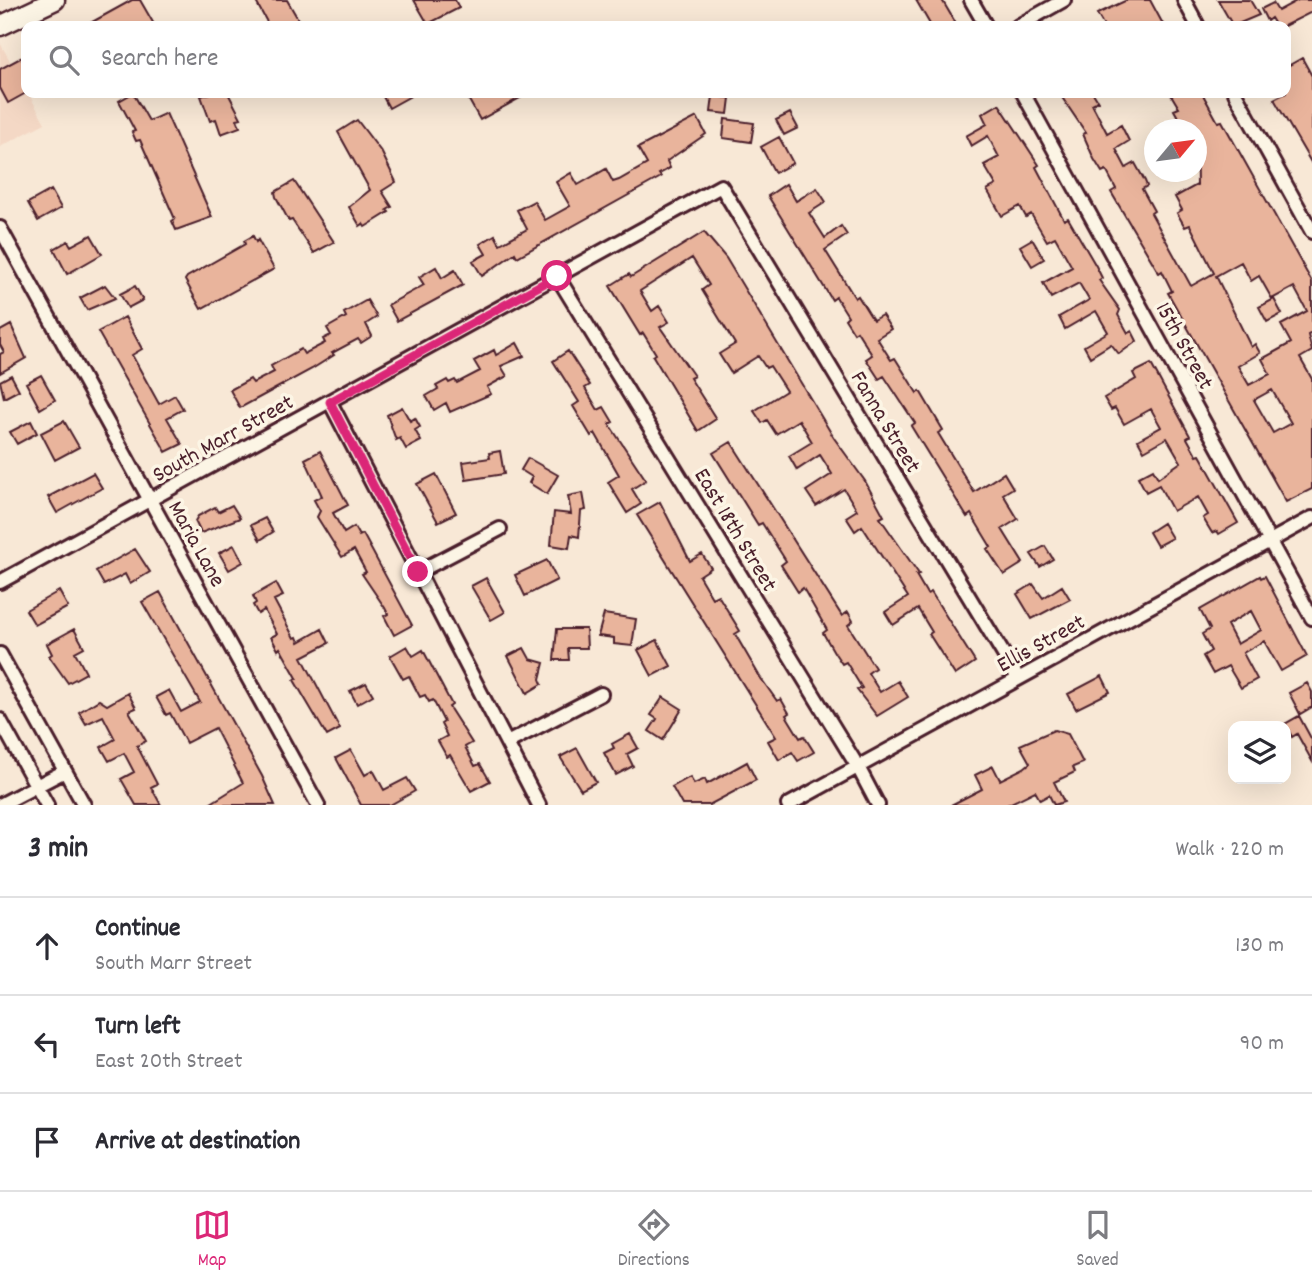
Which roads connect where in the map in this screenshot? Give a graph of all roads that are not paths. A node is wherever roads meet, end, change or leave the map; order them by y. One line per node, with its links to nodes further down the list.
1 (55, 0): 8 (main road)
2 (971, 0): 5 (street)
3 (1064, 0): 6 (street)
4 (1184, 0): 7 (street)
5 (983, 21)
6 (1027, 21)
7 (1195, 21)
8 (0, 26)
9 (1026, 98): 19 (street, 15th Street)
10 (1238, 98): 13 (street)
11 (721, 186): 14 (street, South Marr Street); 24 (street, Fanna Street)
12 (0, 228): 16 (street, Maria Lane)
13 (1312, 232)
14 (557, 276): 15 (street, South Marr Street); 28 (street, East 18th Street)
15 (330, 402): 16 (street, South Marr Street); 20 (street)
16 (151, 501): 21 (street, South Marr Street); 34 (street, Maria Lane)
17 (1312, 518): 19 (street, Ellis Street)
18 (500, 529): 20 (street)
19 (1270, 540): 22 (street, 15th Street); 24 (street, Ellis Street)
20 (418, 572): 27 (street)
21 (0, 582)
22 (1312, 618)
23 (0, 654): 29 (street)
24 (1018, 678): 28 (street, Ellis Street)
25 (601, 694): 27 (street)
26 (0, 720): 30 (street)
27 (507, 743): 35 (street)
28 (858, 766): 36 (street, Ellis Street); 37 (street, East 18th Street)
29 (65, 771): 30 (street); 33 (street)
30 (36, 785): 31 (street); 32 (street)
31 (0, 805)
32 (47, 805)
33 (85, 805)
34 (318, 805)
35 (539, 805)
36 (788, 805)
37 (878, 805)

